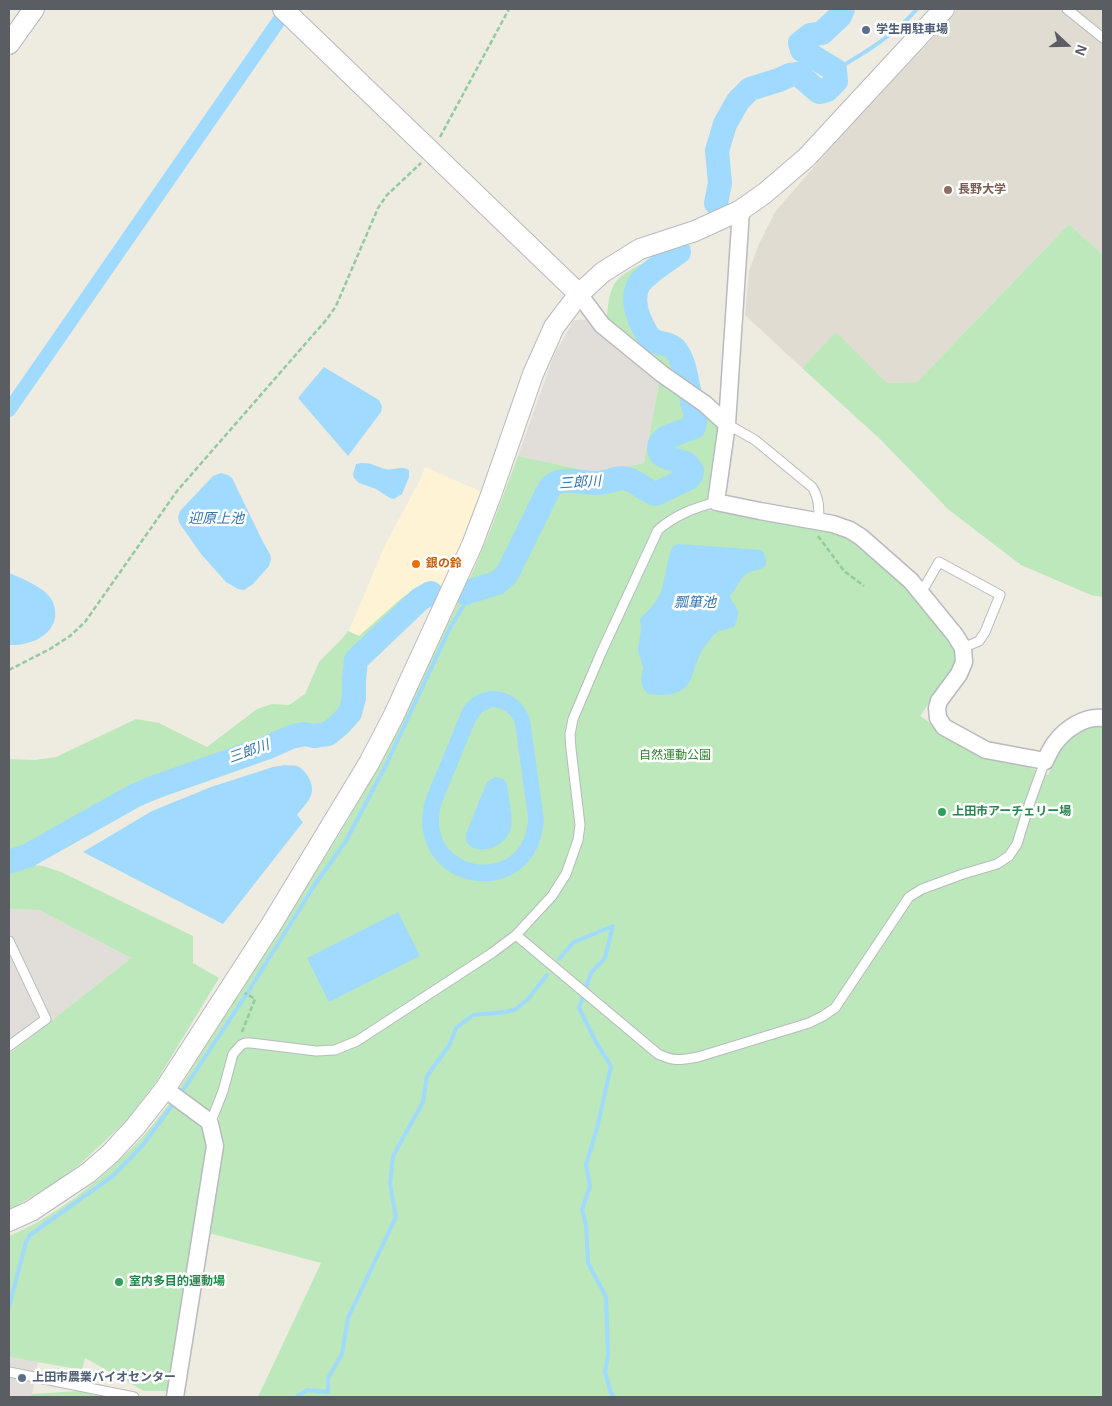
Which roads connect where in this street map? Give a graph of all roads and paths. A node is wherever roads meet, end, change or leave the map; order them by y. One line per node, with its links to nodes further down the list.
1 (34, 9): 7 (street)
2 (283, 9): 8 (street)
3 (509, 9): 8 (path)
4 (944, 9): 9 (street)
5 (1067, 9): 6 (lane)
6 (1103, 38)
7 (9, 44)
8 (432, 152): 10 (street); 17 (path)
9 (741, 210): 10 (street); 11 (street)
10 (579, 294): 11 (street); 25 (street)
11 (727, 424): 12 (street); 13 (lane)
12 (716, 502): 13 (street); 20 (lane)
13 (819, 521): 14 (path); 15 (street)
14 (864, 586)
15 (921, 593): 16 (street); 16 (lane)
16 (963, 648): 19 (street)
17 (9, 670)
18 (1103, 718): 19 (street)
19 (1045, 761): 20 (lane)
20 (516, 936): 23 (lane)
21 (9, 940): 24 (lane)
22 (252, 997): 23 (path)
23 (241, 1045): 26 (lane)
24 (9, 1046)
25 (175, 1096): 26 (street); 27 (street)
26 (210, 1124): 30 (street)
27 (9, 1221)
28 (9, 1372): 29 (lane)
29 (134, 1397)
30 (175, 1397)

